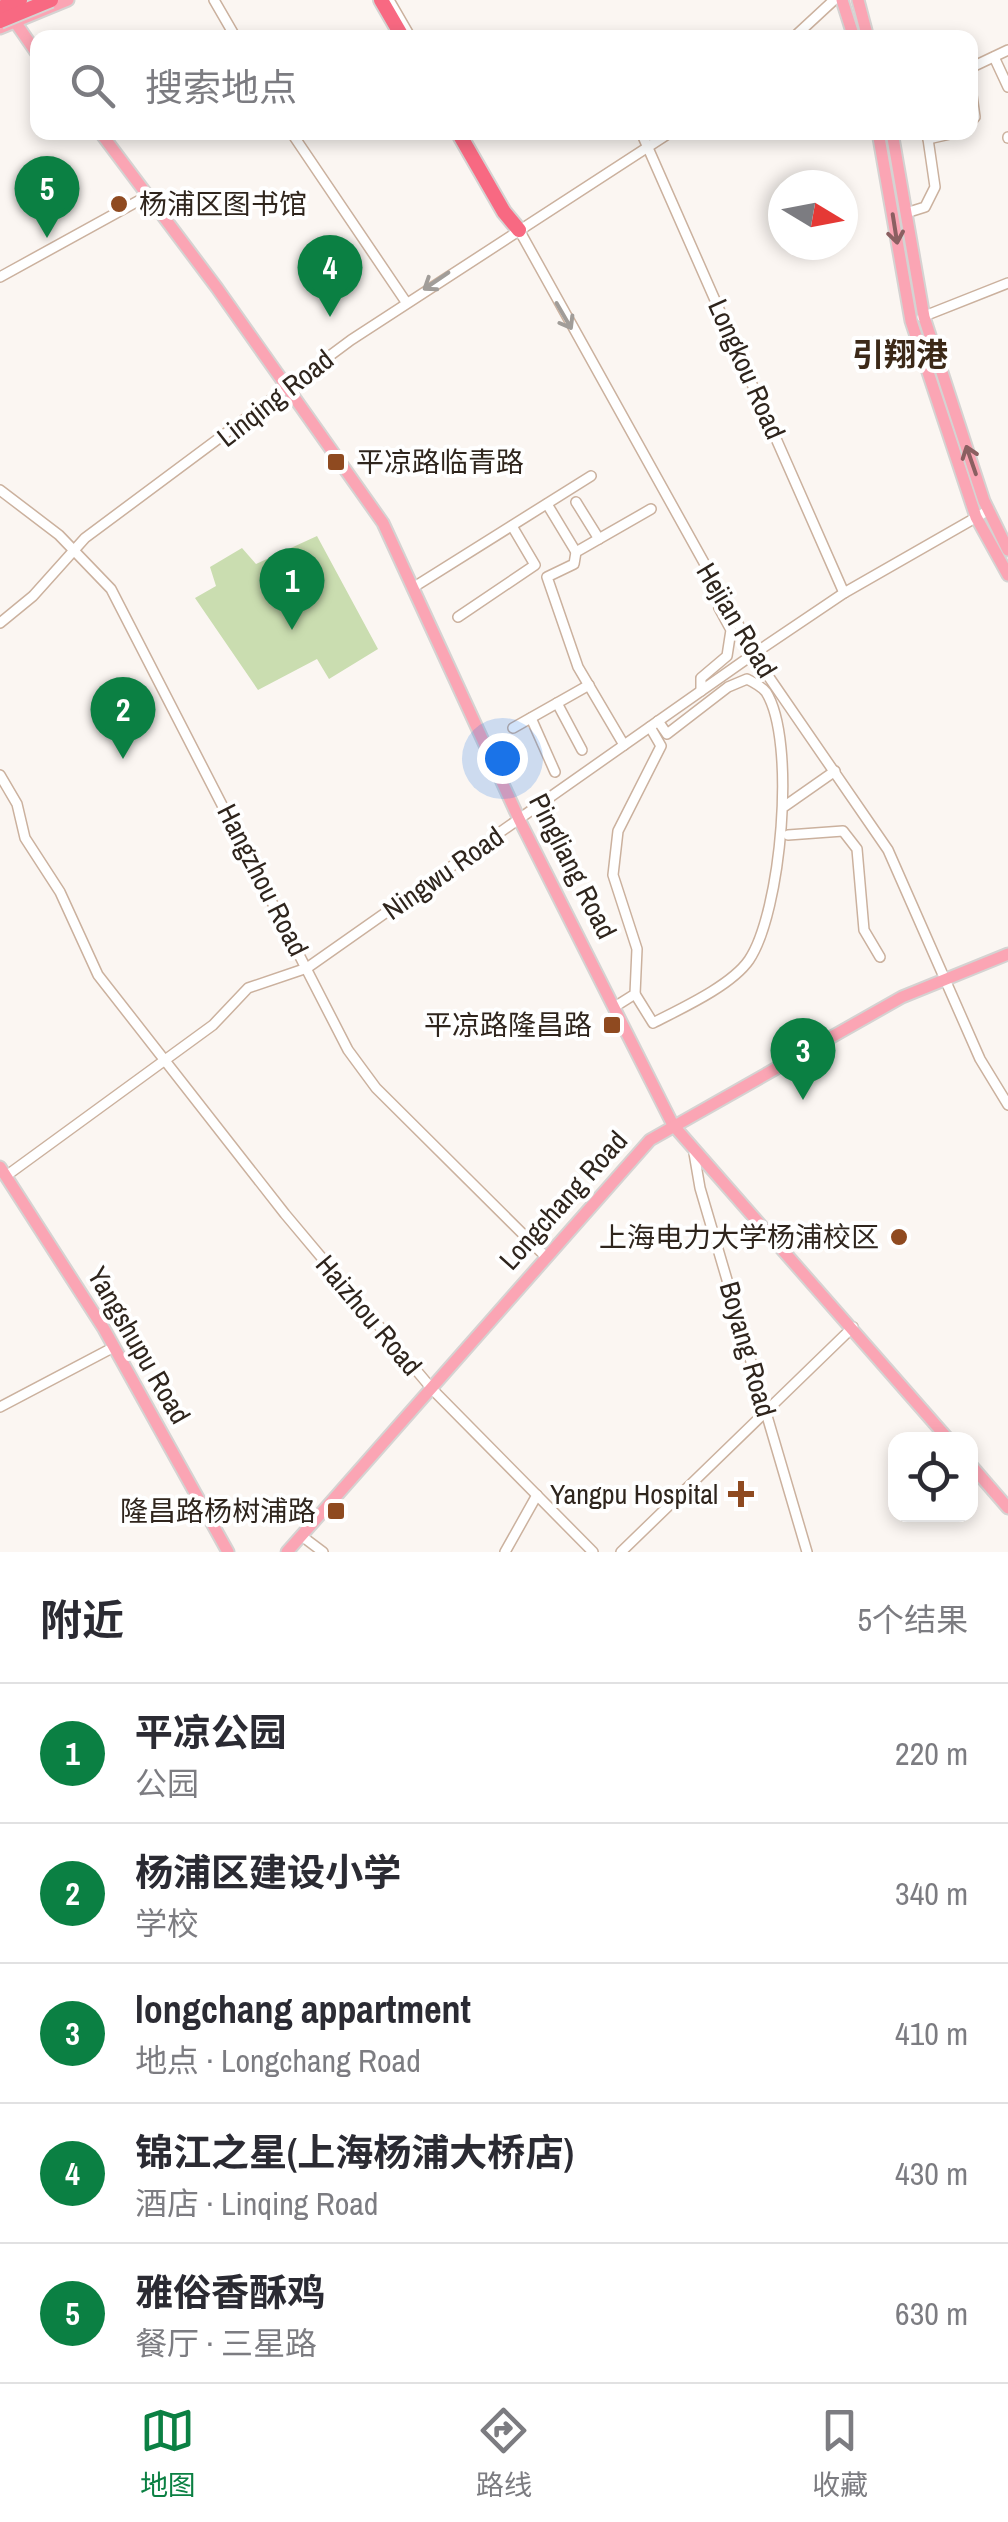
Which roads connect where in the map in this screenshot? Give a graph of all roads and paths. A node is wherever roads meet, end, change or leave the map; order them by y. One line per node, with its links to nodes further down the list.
1 (20, 0): 10 (highway, bridge)
2 (52, 0): 11 (highway, bridge)
3 (68, 0): 11 (main road)
4 (214, 0): 12 (street)
5 (381, 0): 13 (highway)
6 (389, 0): 14 (street)
7 (834, 0): 15 (street)
8 (842, 0): 16 (main road)
9 (858, 0): 17 (main road)
10 (1, 2): 11 (main road)
11 (5, 24): 18 (main road)
12 (231, 30)
13 (402, 30)
14 (403, 30)
15 (802, 30)
16 (851, 30)
17 (866, 30)
18 (30, 47)
19 (1008, 50): 20 (street)
20 (994, 56): 21 (street); 22 (street)
21 (978, 64)
22 (1008, 88)
23 (106, 140): 33 (main road, Pingliang Road)
24 (296, 140): 38 (street)
25 (466, 140): 35 (highway)
26 (467, 140): 35 (street, Hejian Road)
27 (645, 140): 32 (street, Longkou Road)
28 (658, 140): 32 (street, Linqing Road)
29 (879, 140): 40 (main road, one-way to 40)
30 (893, 140): 34 (main road)
31 (928, 140): 34 (street)
32 (648, 146): 35 (street, Linqing Road); 56 (street, Longkou Road)
33 (149, 196): 36 (street); 41 (main road, Pingliang Road)
34 (906, 213): 39 (main road)
35 (519, 230): 38 (street, Linqing Road, one-way to 38); 57 (street, Hejian Road, one-way to 57)
36 (0, 277)
37 (1008, 283): 39 (street)
38 (406, 302): 41 (street, Linqing Road)
39 (924, 316): 40 (street); 47 (main road, one-way to 39)
40 (911, 322): 48 (main road)
41 (289, 388): 51 (street, Linqing Road); 55 (main road, Pingliang Road)
42 (591, 476): 45 (street)
43 (0, 490): 51 (street, Hangzhou Road)
44 (576, 502): 50 (street)
45 (546, 504): 49 (street); 53 (street)
46 (651, 509): 50 (street)
47 (989, 510): 48 (street, Ningwu Road); 52 (main road)
48 (976, 517): 54 (main road); 56 (street, Ningwu Road)
49 (512, 526): 55 (street); 58 (street)
50 (599, 539): 53 (street)
51 (72, 550): 59 (street, Linqing Road); 77 (street, Hangzhou Road)
52 (1008, 550)
53 (576, 552): 61 (street)
54 (1008, 576)
55 (414, 587): 73 (main road, Pingliang Road)
56 (844, 593): 60 (street, Ningwu Road)
57 (725, 603): 60 (street, Hejian Road); 62 (street)
58 (458, 617)
59 (0, 622)
60 (755, 652): 62 (street, Ningwu Road); 69 (street, Hejian Road)
61 (589, 685): 63 (street); 67 (street)
62 (701, 691): 65 (street, Ningwu Road)
63 (558, 703): 64 (street); 68 (street)
64 (531, 718): 66 (street); 70 (street)
65 (654, 724): 67 (street, Ningwu Road); 72 (street); 79 (street)
66 (513, 728)
67 (624, 745): 73 (street, Ningwu Road)
68 (582, 750)
69 (835, 771): 72 (street); 78 (street, Hejian Road)
70 (555, 772)
71 (0, 775): 81 (street, Haizhou Road)
72 (785, 806): 79 (street)
73 (519, 819): 77 (street, Ningwu Road); 80 (main road, Pingliang Road)
74 (788, 836): 76 (street)
75 (1008, 954): 78 (main road, Longchang Road)
76 (880, 957)
77 (308, 968): 81 (street, Ningwu Road); 86 (street, Hangzhou Road)
78 (944, 978): 82 (street, Hejian Road); 83 (main road, Longchang Road)
79 (635, 994): 80 (street)
80 (616, 1006): 83 (main road, Pingliang Road)
81 (167, 1059): 85 (street, Ningwu Road); 89 (street, Haizhou Road)
82 (1008, 1105)
83 (674, 1125): 84 (main road, Pingliang Road); 86 (main road, Longchang Road)
84 (691, 1146): 87 (main road, Pingliang Road); 91 (street, Boyang Road)
85 (3, 1171): 88 (main road, Yangshupu Road)
86 (546, 1256): 89 (main road, Longchang Road)
87 (853, 1327): 91 (street); 92 (main road, Pingliang Road)
88 (114, 1347): 90 (street); 97 (main road, Yangshupu Road)
89 (432, 1389): 94 (street, Haizhou Road); 96 (main road, Longchang Road)
90 (0, 1408)
91 (766, 1412): 102 (street); 103 (street, Boyang Road)
92 (943, 1432)
93 (978, 1473): 95 (main road)
94 (537, 1495): 100 (street); 101 (street, Haizhou Road)
95 (1008, 1508)
96 (304, 1536): 98 (main road, Longchang Road); 99 (street)
97 (228, 1552)
98 (287, 1552)
99 (323, 1552)
100 (506, 1552)
101 (593, 1552)
102 (621, 1552)
103 (808, 1552)

